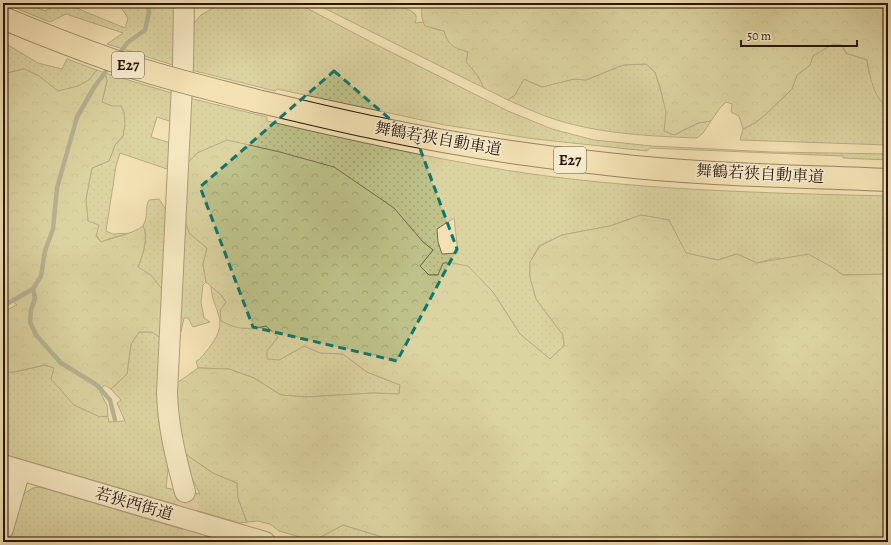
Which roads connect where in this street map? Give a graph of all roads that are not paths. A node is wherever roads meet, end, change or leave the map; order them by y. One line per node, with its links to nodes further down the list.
1 (184, 3): 5 (street)
2 (3, 18): 3 (highway, 舞鶴若狭自動車道 / E27, bridge)
3 (888, 180)
4 (11, 468): 6 (street); 7 (street, 若狭西街道)
5 (185, 492)
6 (3, 529)
7 (265, 542)

